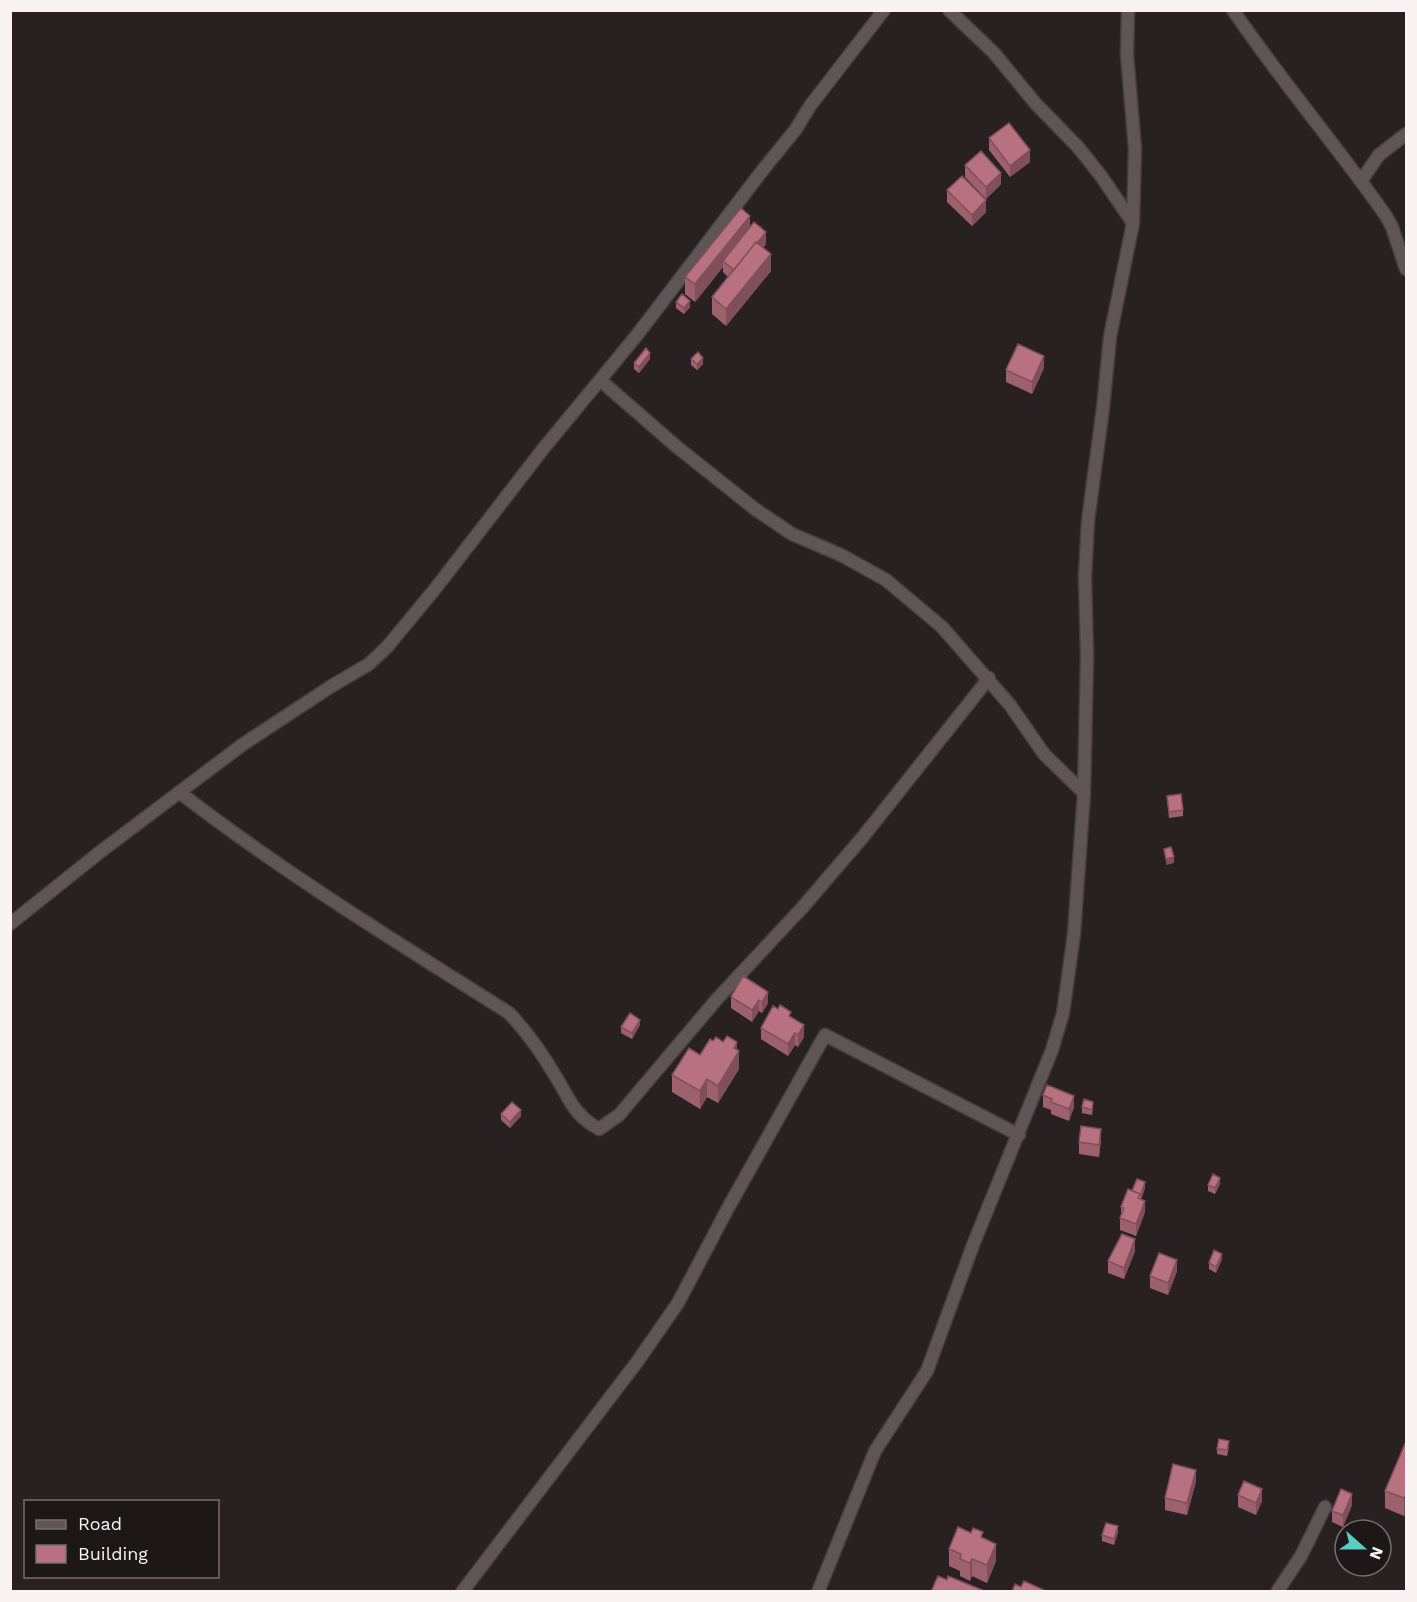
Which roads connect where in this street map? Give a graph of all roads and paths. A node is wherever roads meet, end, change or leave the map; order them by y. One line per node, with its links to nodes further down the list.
1 (884, 10): 9 (street)
2 (949, 10): 7 (street)
3 (1128, 10): 7 (street)
4 (1233, 10): 6 (street)
5 (1407, 134): 6 (street)
6 (1361, 181): 8 (street)
7 (1133, 223): 12 (street)
8 (1407, 269)
9 (600, 380): 10 (street); 11 (street)
10 (988, 678): 11 (street); 12 (street)
11 (179, 792): 13 (street)
12 (1084, 793): 14 (street)
13 (10, 924)
14 (1019, 1135): 16 (street); 17 (street)
15 (1325, 1507): 18 (street)
16 (462, 1592)
17 (818, 1592)
18 (1277, 1592)

